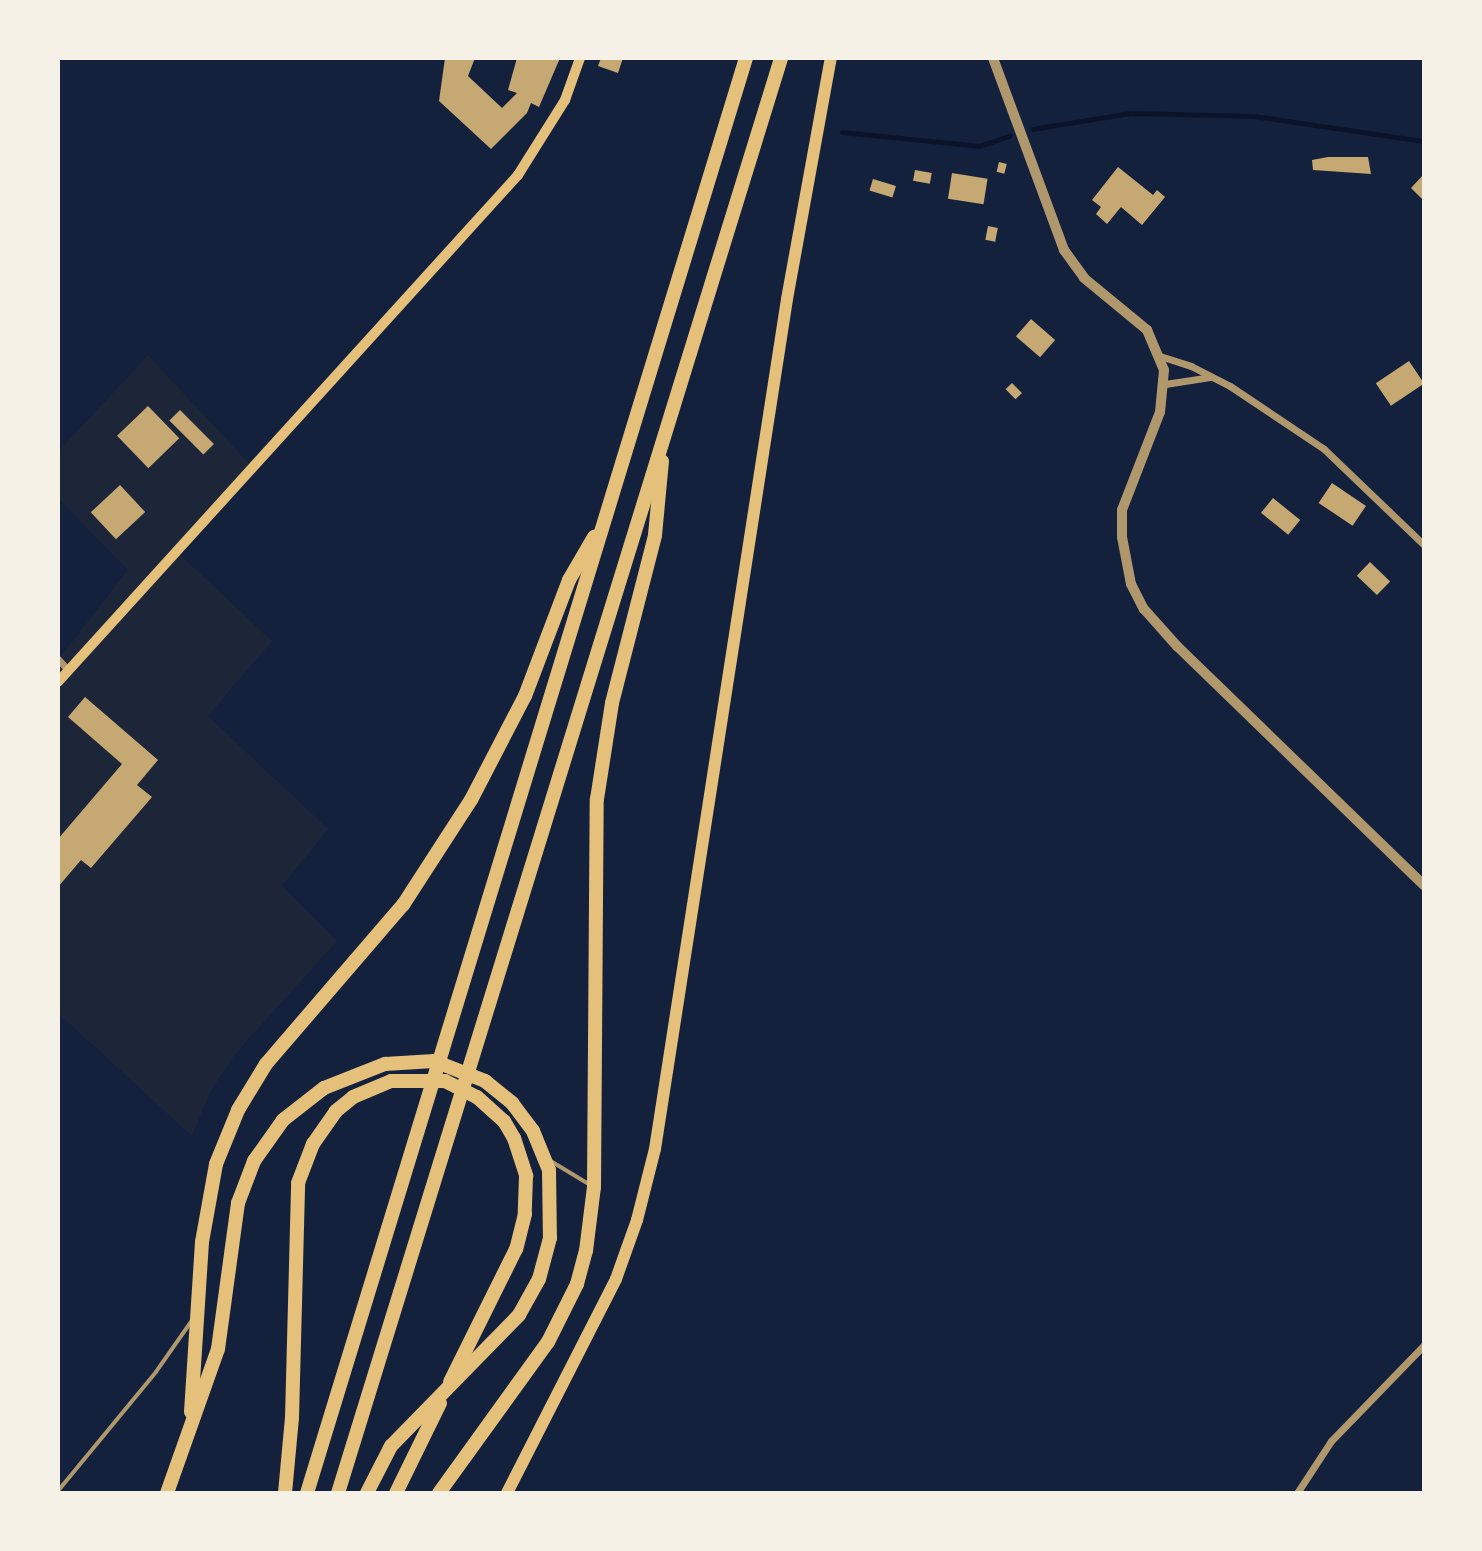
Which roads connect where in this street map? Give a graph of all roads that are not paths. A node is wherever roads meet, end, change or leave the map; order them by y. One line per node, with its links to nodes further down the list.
1 (580, 58): 13 (main road)
2 (746, 58): 10 (highway)
3 (781, 58): 9 (highway)
4 (831, 58): 29 (highway)
5 (993, 58): 6 (street)
6 (1160, 356): 7 (street); 8 (street)
7 (1215, 378): 8 (street); 11 (street)
8 (1165, 384): 15 (street)
9 (663, 441): 17 (highway); 25 (highway)
10 (602, 526): 18 (highway); 24 (highway)
11 (1424, 545)
12 (58, 659): 13 (street)
13 (68, 670): 14 (main road)
14 (58, 682)
15 (1424, 885)
16 (545, 1158): 17 (lane); 20 (highway); 26 (highway)
17 (594, 1187): 28 (highway)
18 (196, 1314): 20 (highway); 21 (lane)
19 (1424, 1345): 30 (street)
20 (191, 1420): 22 (highway)
21 (58, 1491)
22 (167, 1493)
23 (285, 1493): 27 (highway)
24 (307, 1493)
25 (338, 1493)
26 (367, 1493)
27 (396, 1493)
28 (439, 1493)
29 (507, 1493)
30 (1297, 1493)

